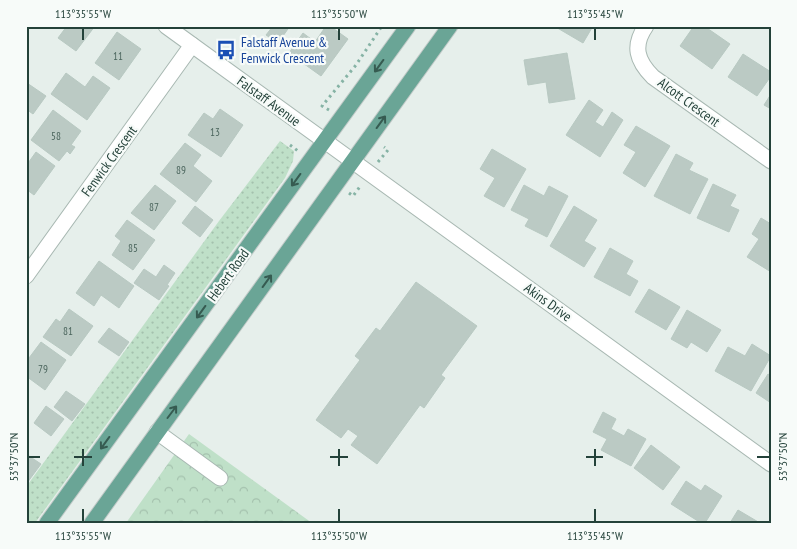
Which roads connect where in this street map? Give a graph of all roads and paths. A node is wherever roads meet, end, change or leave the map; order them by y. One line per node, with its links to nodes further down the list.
1 (166, 26): 6 (street, Falstaff Avenue)
2 (382, 26): 7 (path)
3 (408, 26): 8 (main road, Hebert Road, one-way to 8)
4 (450, 26): 9 (main road, one-way to 4)
5 (646, 26): 10 (street, Alcott Crescent)
6 (192, 45): 8 (street, Falstaff Avenue); 11 (street, Fenwick Crescent)
7 (322, 106)
8 (325, 141): 9 (street, Akins Drive); 15 (main road, Hebert Road, one-way to 15)
9 (353, 161): 12 (main road, one-way to 9); 13 (street, Akins Drive)
10 (771, 161)
11 (26, 276)
12 (157, 432): 14 (street); 16 (main road)
13 (771, 464)
14 (220, 478)
15 (47, 523)
16 (92, 523)

